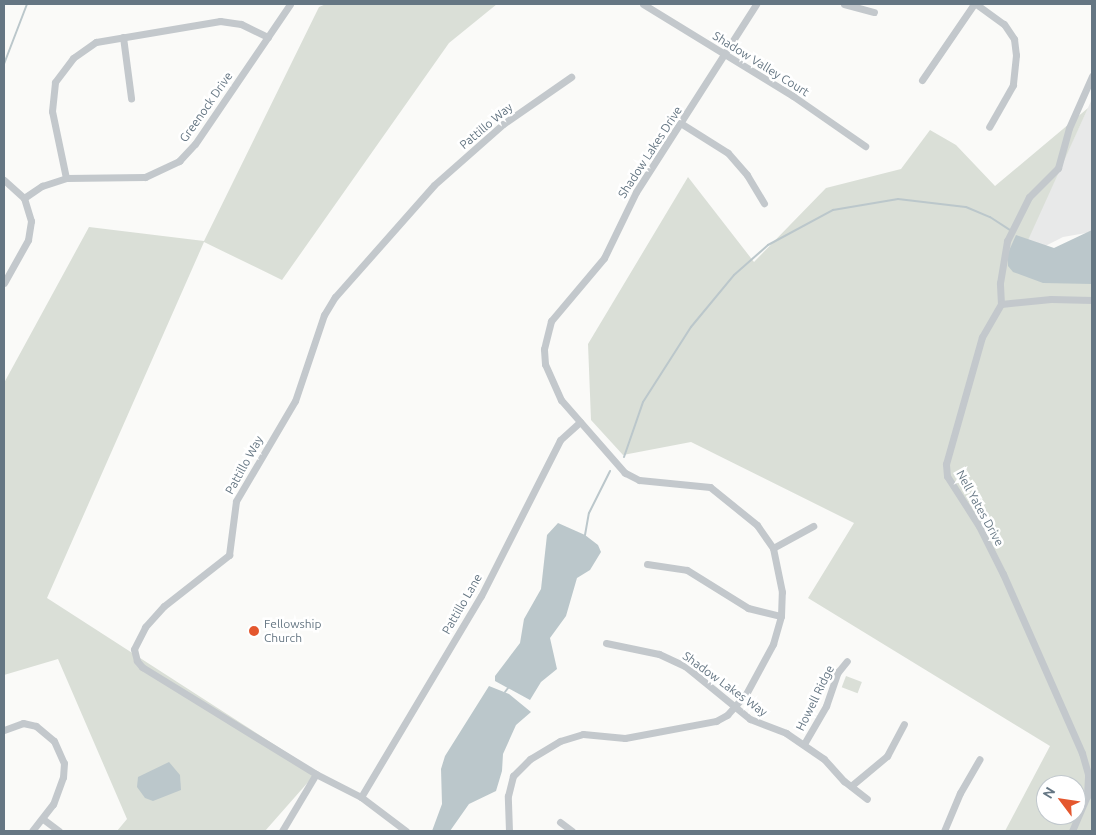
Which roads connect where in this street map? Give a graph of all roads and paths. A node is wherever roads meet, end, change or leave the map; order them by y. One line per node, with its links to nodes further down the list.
1 (290, 4): 8 (street, Greenock Drive)
2 (643, 4): 9 (street, Shadow Valley Court)
3 (756, 4): 9 (street, Shadow Lakes Drive)
4 (844, 4): 6 (street)
5 (975, 4): 12 (street); 15 (street)
6 (874, 12)
7 (123, 37): 8 (street); 13 (street); 17 (street)
8 (268, 37): 17 (street, Greenock Drive)
9 (726, 55): 14 (street, Shadow Lakes Drive); 16 (street, Shadow Valley Court)
10 (1092, 76): 23 (street)
11 (572, 77): 36 (street, Pattillo Way)
12 (922, 80)
13 (131, 98)
14 (682, 124): 20 (street); 24 (street, Shadow Lakes Drive)
15 (990, 127)
16 (865, 146)
17 (66, 178): 19 (street, Greenock Drive)
18 (4, 180): 19 (street)
19 (24, 198): 21 (street)
20 (764, 203)
21 (4, 283)
22 (1092, 300): 23 (street)
23 (1001, 304): 49 (street, Nell Yates Drive)
24 (580, 422): 26 (street, Shadow Lakes Drive); 38 (street, Pattillo Lane)
25 (813, 526): 26 (street)
26 (773, 548): 28 (street, Shadow Lakes Drive)
27 (647, 564): 28 (street)
28 (781, 616): 31 (street, Shadow Lakes Drive)
29 (606, 643): 31 (street, Shadow Lakes Way)
30 (848, 661): 34 (street, Howell Ridge)
31 (736, 707): 34 (street, Shadow Lakes Way); 46 (street, Shadow Lakes Drive)
32 (904, 724): 37 (street)
33 (4, 730): 40 (street)
34 (804, 744): 37 (street, Shadow Lakes Way)
35 (980, 759): 48 (street)
36 (316, 774): 38 (street, Pattillo Way); 44 (street)
37 (851, 786): 39 (street, Shadow Lakes Way)
38 (361, 797): 45 (street, Pattillo Way)
39 (868, 799)
40 (43, 819): 42 (street); 43 (street)
41 (560, 822): 47 (street)
42 (32, 831)
43 (59, 831)
44 (282, 831)
45 (406, 831)
46 (509, 831)
47 (572, 831)
48 (944, 831)
49 (1072, 831)

